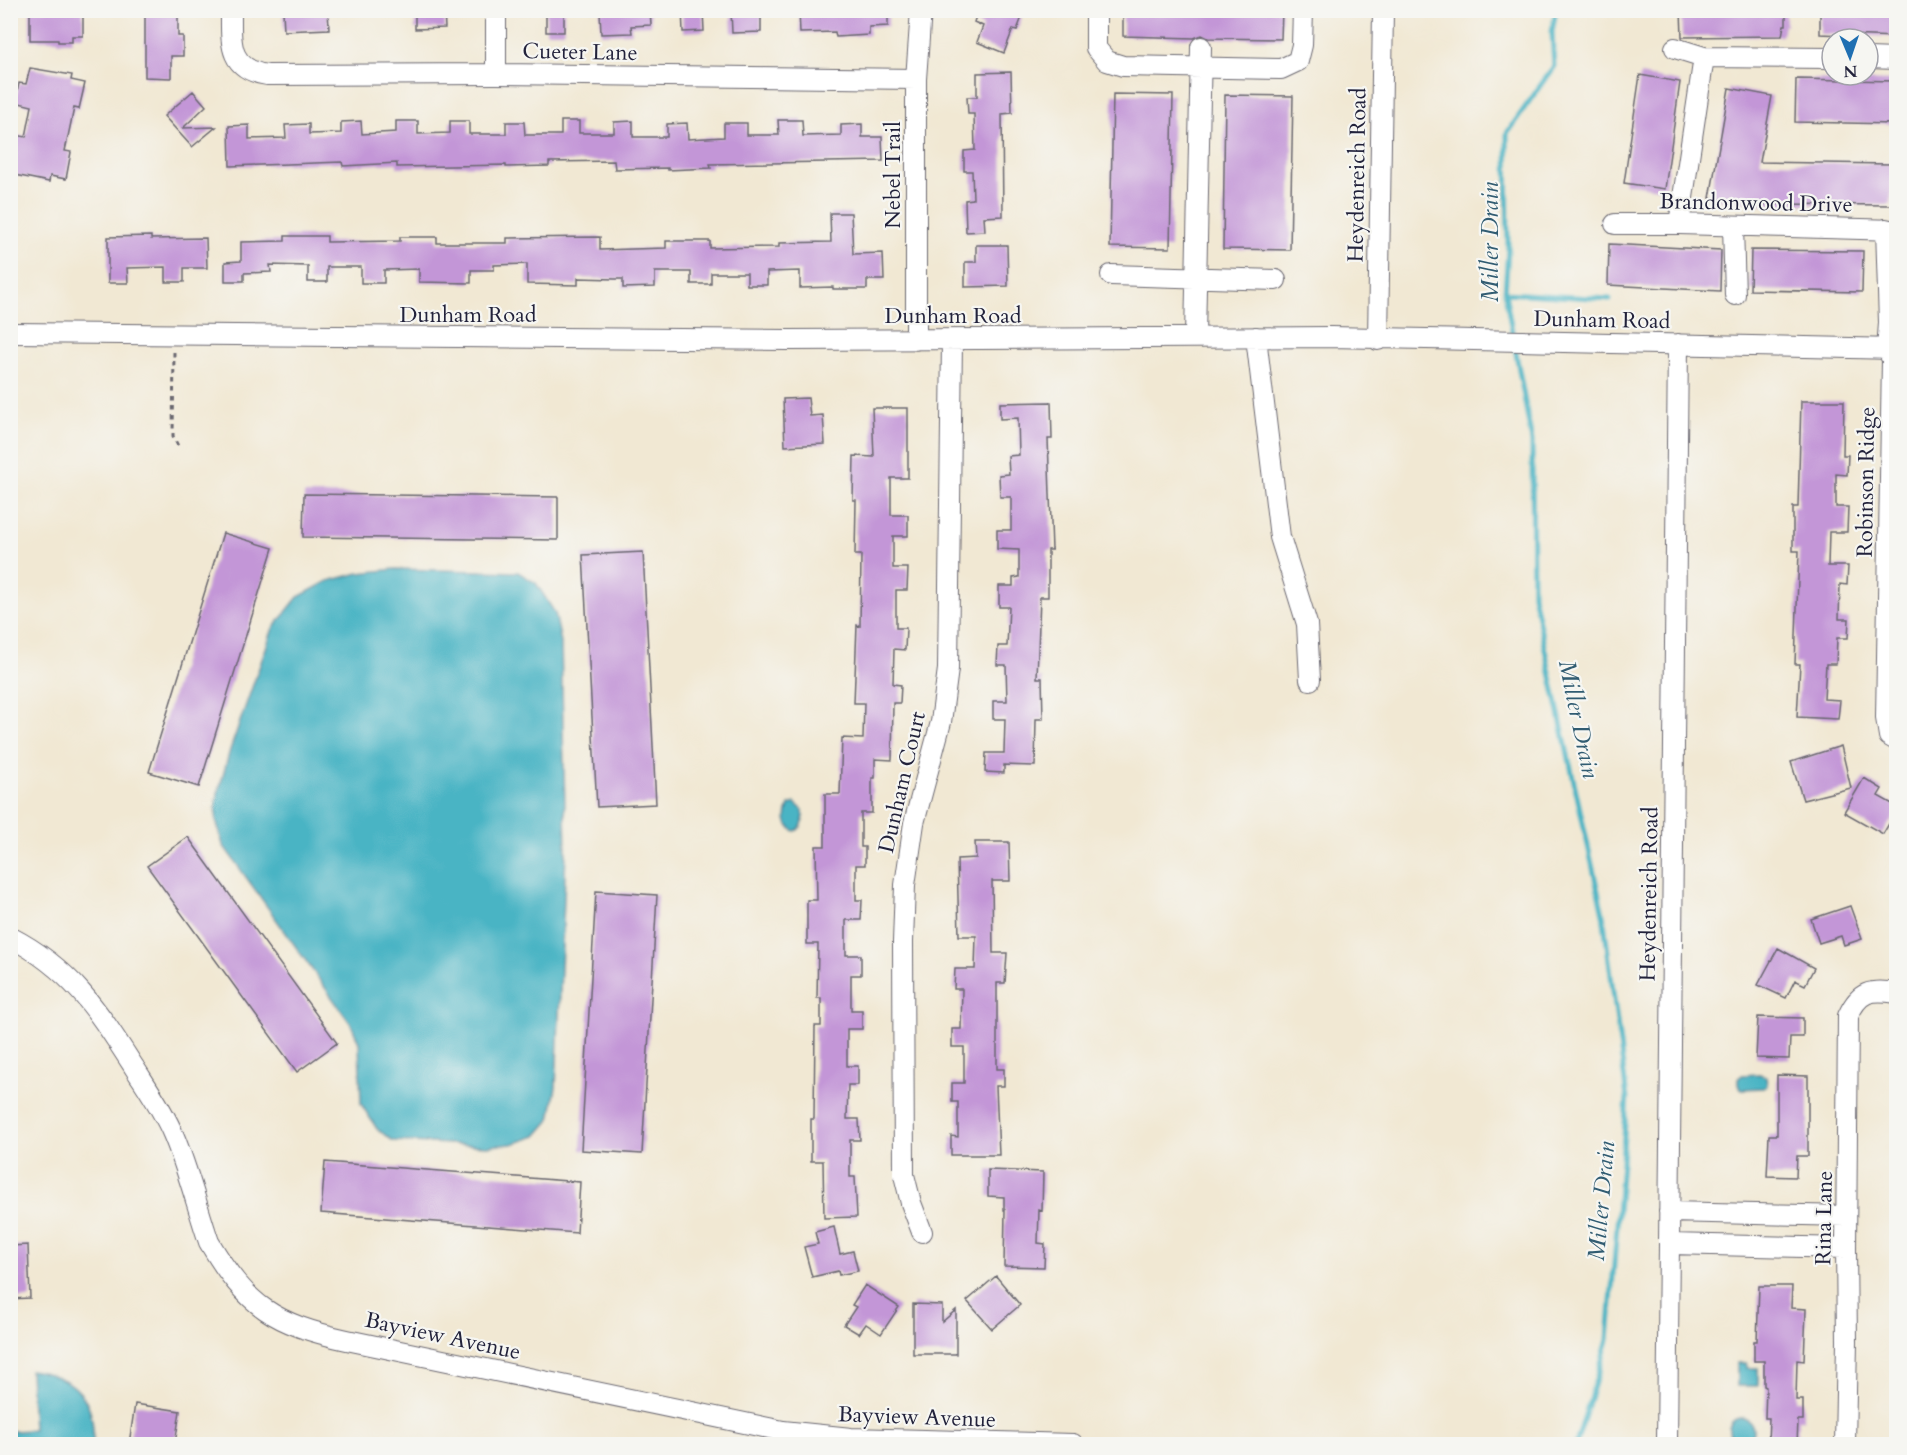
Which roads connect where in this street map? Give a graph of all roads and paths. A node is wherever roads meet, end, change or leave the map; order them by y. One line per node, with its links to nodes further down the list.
1 (231, 10): 14 (street, Cueter Lane)
2 (496, 10): 14 (street)
3 (921, 10): 15 (street, Nebel Trail)
4 (1096, 10): 13 (street)
5 (1303, 10): 13 (street)
6 (1383, 10): 30 (street, Heydenreich Road)
7 (1201, 47): 13 (street)
8 (1675, 48): 9 (street)
9 (1704, 57): 10 (street); 17 (street)
10 (1820, 58)
11 (1880, 58): 12 (street)
12 (1896, 59)
13 (1200, 68): 21 (street)
14 (496, 74): 15 (street, Cueter Lane)
15 (916, 79): 28 (street, Nebel Trail)
16 (1615, 224): 17 (street, Brandonwood Drive)
17 (1679, 224): 18 (street, Brandonwood Drive)
18 (1733, 226): 19 (street, Brandonwood Drive); 23 (street)
19 (1891, 230): 32 (street, Robinson Ridge)
20 (1111, 275): 21 (street)
21 (1196, 277): 22 (street); 26 (street)
22 (1276, 280)
23 (1735, 295)
24 (10, 333): 25 (street, Dunham Road)
25 (174, 335): 28 (street, Dunham Road); 33 (path)
26 (1195, 337): 27 (street, Dunham Road); 29 (street, Dunham Road)
27 (1256, 337): 30 (street, Dunham Road); 34 (street)
28 (916, 340): 29 (street, Dunham Road)
29 (952, 340): 40 (street, Dunham Court)
30 (1378, 340): 31 (street, Dunham Road)
31 (1678, 344): 32 (street, Dunham Road); 38 (street, Heydenreich Road)
32 (1892, 349): 35 (street, Robinson Ridge)
33 (179, 448)
34 (1310, 681)
35 (1893, 738)
36 (10, 937): 43 (street, Bayview Avenue)
37 (1896, 993): 39 (street, Rina Lane)
38 (1670, 1212): 39 (street); 41 (street, Heydenreich Road)
39 (1846, 1216): 42 (street, Rina Lane)
40 (922, 1232)
41 (1669, 1244): 42 (street); 44 (street, Heydenreich Road)
42 (1846, 1248): 45 (street, Rina Lane)
43 (1073, 1444)
44 (1667, 1444)
45 (1845, 1444)

